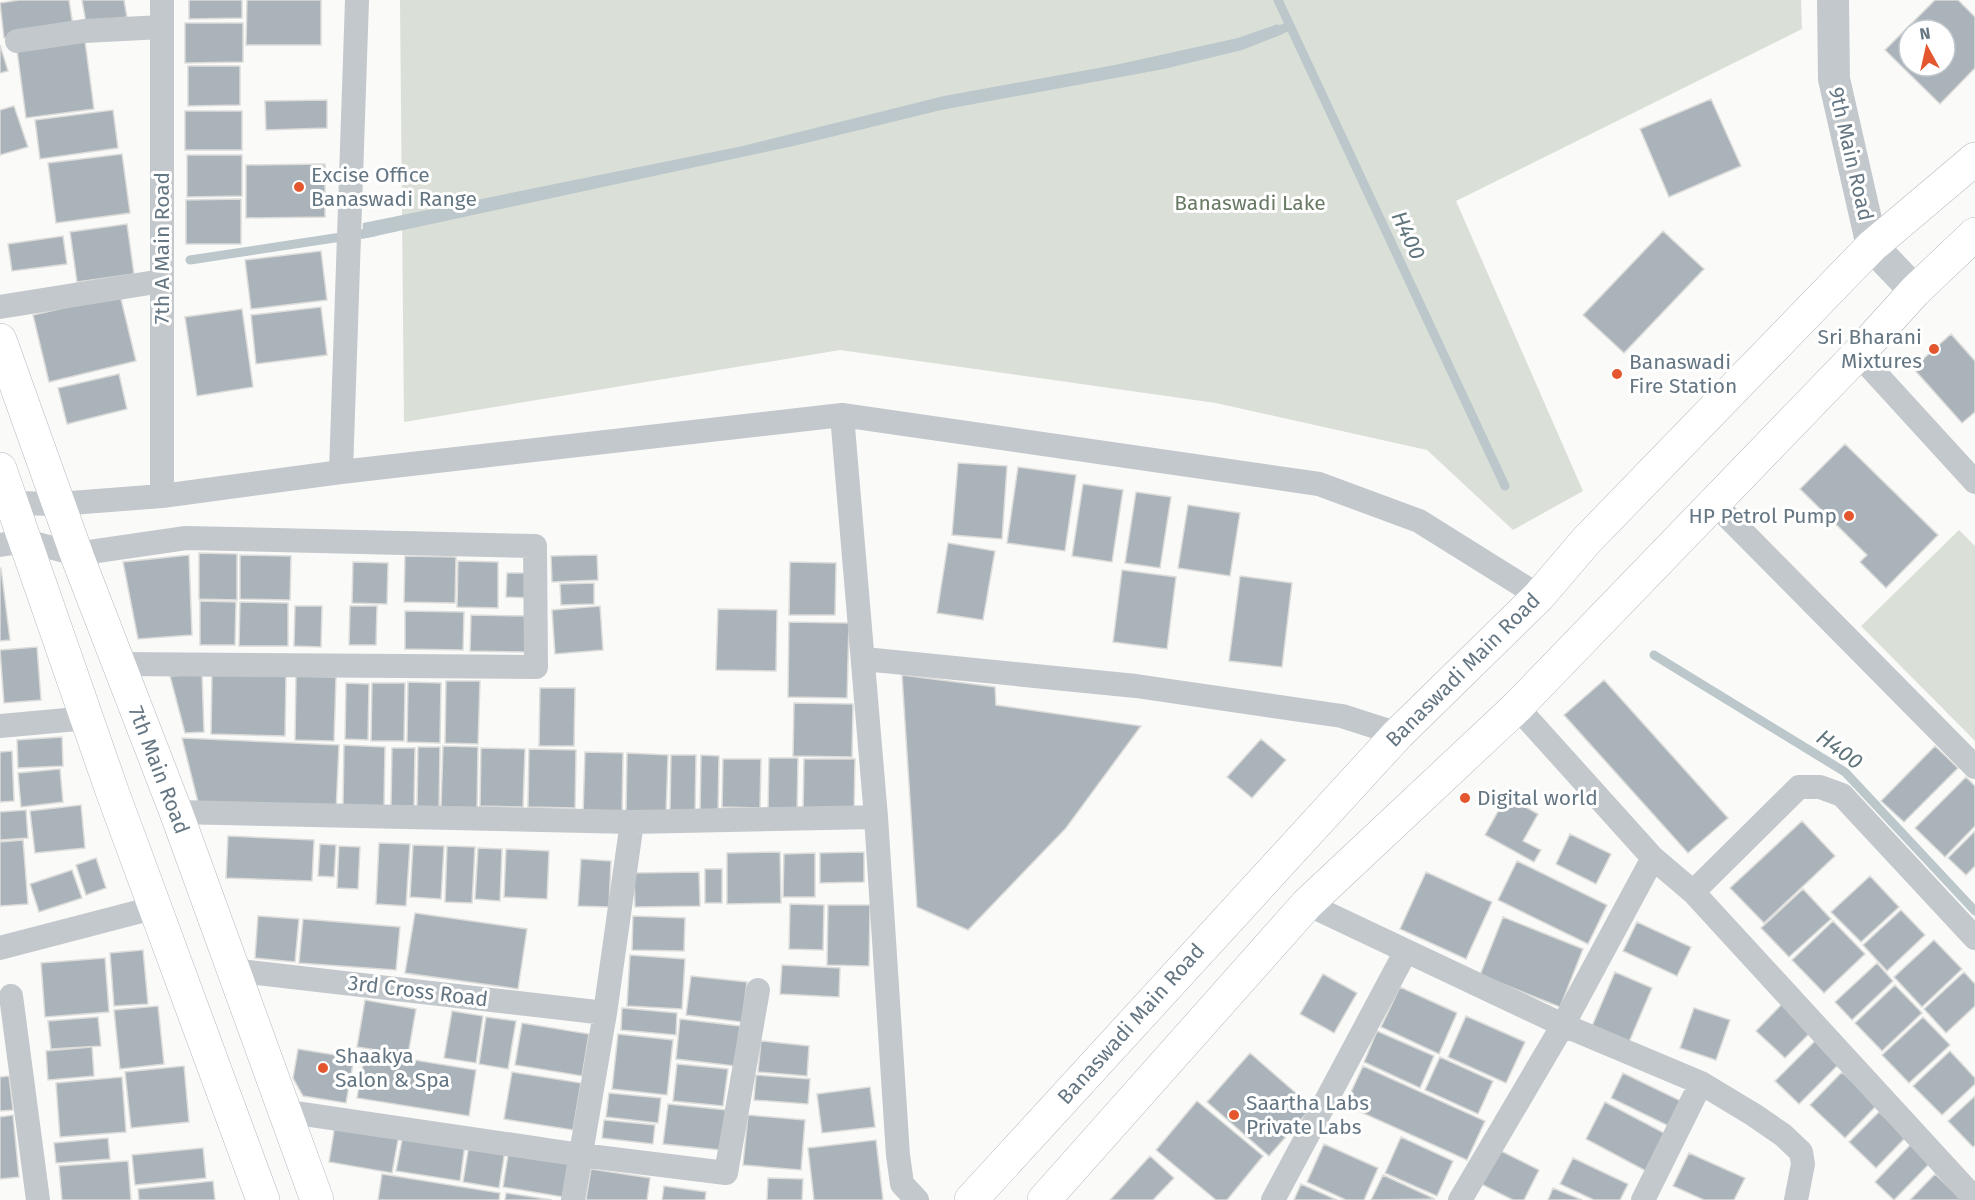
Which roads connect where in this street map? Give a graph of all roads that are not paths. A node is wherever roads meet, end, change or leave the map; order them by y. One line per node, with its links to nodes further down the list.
1 (162, 0): 4 (street, 7th A Main Road)
2 (357, 0): 16 (street)
3 (1833, 0): 8 (street, 9th Main Road)
4 (162, 27): 5 (street); 9 (street, 7th A Main Road)
5 (17, 41)
6 (1975, 159): 8 (main road, Banaswadi Main Road)
7 (1975, 234): 10 (main road)
8 (1872, 246): 10 (street, 9th Main Road); 24 (main road, Banaswadi Main Road)
9 (162, 281): 11 (street); 18 (street, 7th A Main Road)
10 (1915, 291): 13 (main road)
11 (0, 307)
12 (0, 340): 21 (main road, 7th Main Road)
13 (1858, 354): 17 (street); 19 (main road)
14 (842, 415): 16 (street); 24 (street); 25 (street)
15 (0, 470): 20 (main road)
16 (341, 472): 18 (street)
17 (1975, 482)
18 (162, 496): 21 (street)
19 (1713, 502): 27 (main road); 31 (street)
20 (12, 503): 21 (street); 22 (main road)
21 (58, 504): 23 (main road, 7th Main Road)
22 (13, 543): 23 (street); 28 (main road)
23 (76, 554): 26 (main road, 7th Main Road); 26 (street)
24 (1539, 596): 30 (main road, Banaswadi Main Road)
25 (864, 659): 30 (street); 33 (street)
26 (117, 664): 32 (main road, 7th Main Road)
27 (1517, 707): 35 (street); 37 (main road)
28 (88, 718): 29 (street); 38 (main road)
29 (0, 726)
30 (1398, 734): 56 (main road, Banaswadi Main Road)
31 (1975, 767)
32 (176, 812): 34 (street); 42 (main road, 7th Main Road)
33 (876, 818): 34 (street); 55 (street)
34 (632, 822): 45 (street)
35 (1653, 858): 36 (street); 46 (street)
36 (1693, 892): 39 (street); 50 (street)
37 (1306, 904): 41 (street); 57 (main road)
38 (157, 907): 40 (street); 52 (main road)
39 (1975, 938)
40 (0, 948)
41 (1406, 951): 46 (street); 58 (street)
42 (231, 970): 45 (street, 3rd Cross Road); 48 (main road, 7th Main Road)
43 (758, 990): 49 (street)
44 (11, 996): 51 (street)
45 (605, 1013): 49 (street)
46 (1563, 1025): 47 (street); 59 (street)
47 (1701, 1083): 60 (street); 61 (street)
48 (283, 1111): 49 (street); 53 (main road, 7th Main Road)
49 (581, 1155): 54 (street)
50 (1975, 1199)
51 (38, 1200)
52 (263, 1200)
53 (316, 1200)
54 (573, 1200)
55 (917, 1200)
56 (971, 1200)
57 (1044, 1200)
58 (1273, 1200)
59 (1460, 1200)
60 (1643, 1200)
61 (1796, 1200)

